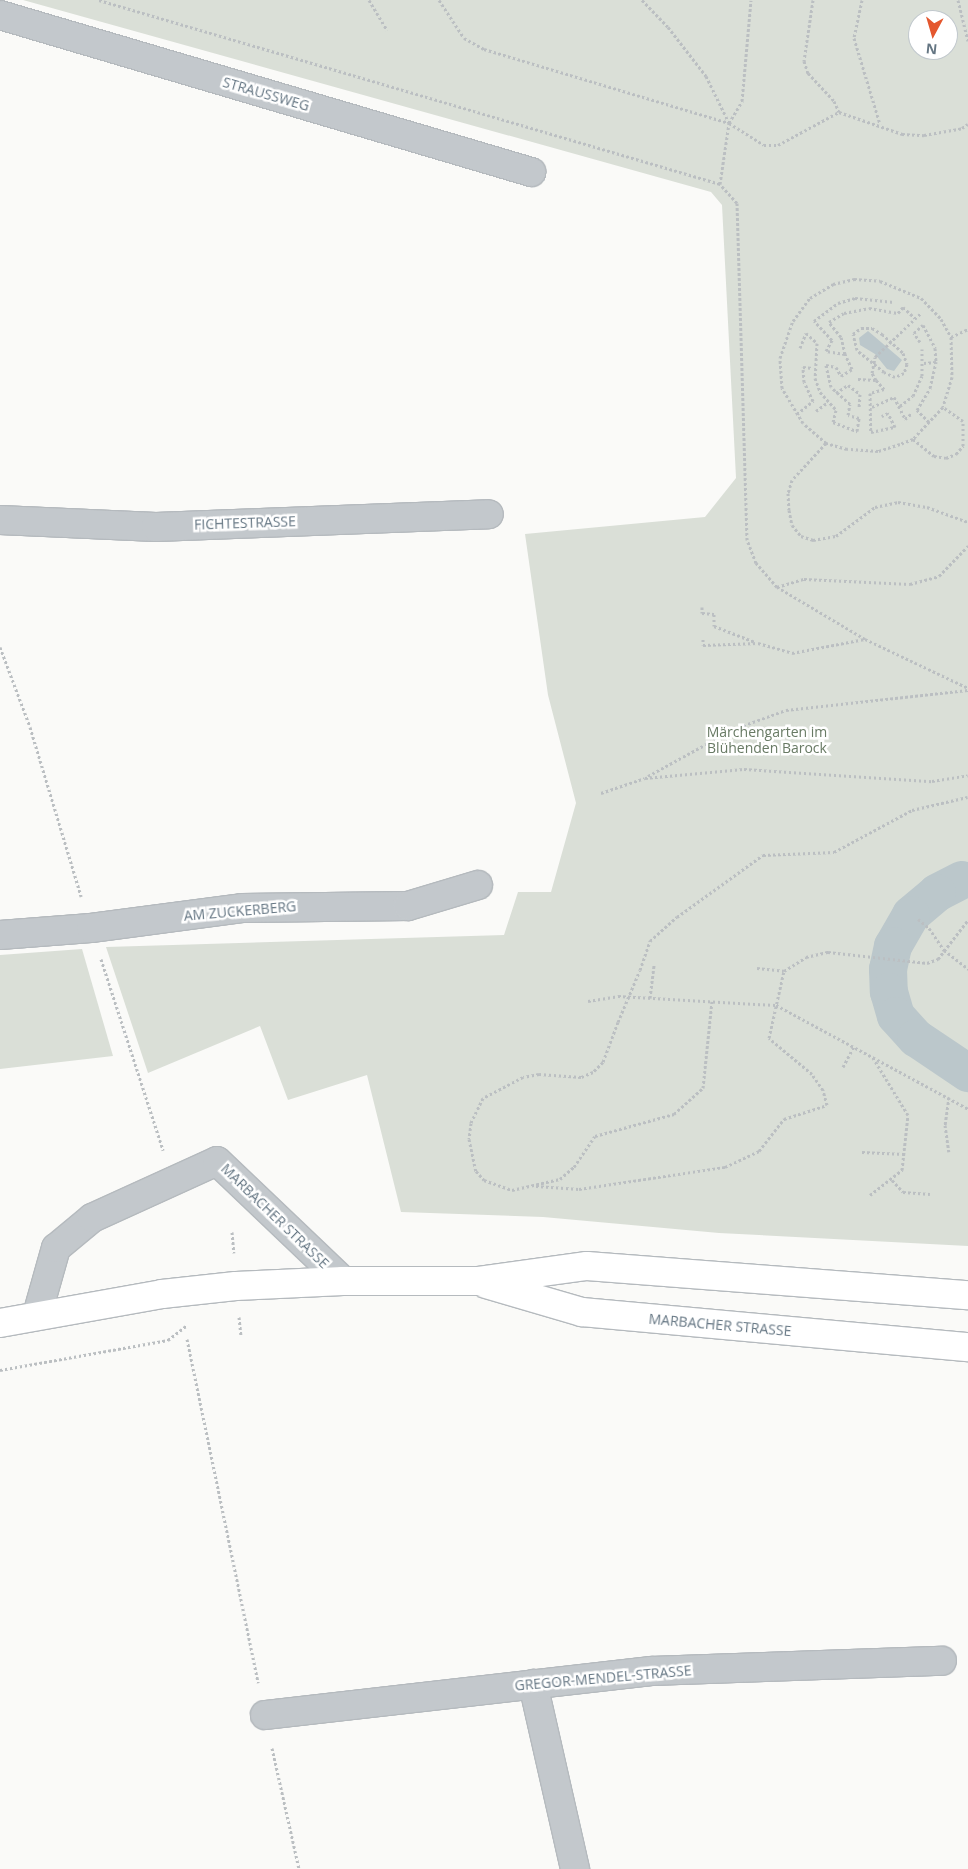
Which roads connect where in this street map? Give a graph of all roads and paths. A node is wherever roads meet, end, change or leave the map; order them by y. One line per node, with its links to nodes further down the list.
1 (99, 0): 17 (path)
2 (369, 0): 10 (path)
3 (439, 0): 13 (path)
4 (642, 0): 13 (path)
5 (751, 0): 13 (path)
6 (813, 0): 12 (path)
7 (862, 0): 14 (path)
8 (958, 0): 11 (path)
9 (0, 15): 16 (street, STRAUSSWEG)
10 (387, 30)
11 (968, 41)
12 (839, 112): 13 (path); 14 (path)
13 (728, 124): 17 (path)
14 (880, 124): 15 (path)
15 (968, 124)
16 (531, 172)
17 (720, 184): 51 (path)
18 (894, 302): 27 (path)
19 (921, 312): 20 (path)
20 (915, 318): 23 (path); 27 (path)
21 (968, 329): 22 (path)
22 (951, 337): 38 (path); 41 (path)
23 (892, 342): 29 (path); 29 (path); 29 (path)
24 (920, 342): 28 (path)
25 (800, 348): 31 (path)
26 (922, 349): 30 (path)
27 (845, 354): 34 (path)
28 (936, 362): 30 (path); 44 (path)
29 (874, 363): 33 (path)
30 (924, 363): 36 (path)
31 (813, 368): 35 (path); 41 (path)
32 (858, 379): 33 (path)
33 (876, 380): 37 (path)
34 (836, 393): 35 (path); 39 (path)
35 (828, 402): 40 (path)
36 (900, 406): 37 (path); 42 (path)
37 (872, 407): 43 (path)
38 (943, 407): 44 (path); 45 (path)
39 (859, 408)
40 (816, 411)
41 (797, 414): 46 (path)
42 (911, 414)
43 (882, 416)
44 (929, 422): 45 (path)
45 (913, 439): 46 (path)
46 (826, 443): 49 (path)
47 (489, 514): 48 (street, FICHTESTRASSE)
48 (0, 520)
49 (968, 522)
50 (968, 546): 51 (path)
51 (777, 587): 54 (path)
52 (702, 607): 55 (path)
53 (703, 639): 55 (path)
54 (865, 639): 55 (path); 57 (path)
55 (758, 643)
56 (0, 647): 65 (path)
57 (968, 689): 59 (path)
58 (968, 775): 59 (path)
59 (645, 778): 60 (path)
60 (601, 793)
61 (968, 797): 86 (path, bridge)
62 (478, 885): 65 (street, AM ZUCKERBERG)
63 (918, 919): 67 (path)
64 (968, 920): 67 (path)
65 (91, 928): 66 (street, AM ZUCKERBERG); 84 (path)
66 (0, 935)
67 (944, 950): 70 (path); 71 (path)
68 (654, 965): 72 (path)
69 (757, 968): 71 (path)
70 (968, 969)
71 (784, 971): 75 (path)
72 (650, 998): 73 (path); 74 (path)
73 (588, 1001)
74 (712, 1001): 75 (path); 86 (path)
75 (776, 1005): 76 (path); 86 (path)
76 (854, 1046): 77 (path); 78 (path)
77 (871, 1055): 79 (path); 83 (path)
78 (843, 1067)
79 (949, 1098): 80 (path); 82 (path)
80 (968, 1109)
81 (862, 1152): 83 (path)
82 (949, 1152)
83 (904, 1154): 85 (path)
84 (174, 1179): 89 (street, MARBACHER STRASSE); 92 (street, MARBACHER STRASSE)
85 (892, 1180): 87 (path); 88 (path)
86 (536, 1186)
87 (870, 1194)
88 (930, 1194)
89 (343, 1281): 90 (main road, MARBACHER STRASSE); 92 (main road, MARBACHER STRASSE)
90 (477, 1281): 91 (main road, MARBACHER STRASSE); 96 (main road, MARBACHER STRASSE)
91 (968, 1295)
92 (37, 1315): 93 (main road, MARBACHER STRASSE)
93 (0, 1324)
94 (168, 1340): 97 (path)
95 (187, 1340): 100 (path)
96 (968, 1347)
97 (0, 1370)
98 (942, 1661): 99 (street, GREGOR-MENDEL-STRASSE)
99 (533, 1684): 100 (street, GREGOR-MENDEL-STRASSE); 102 (street)
100 (265, 1715): 101 (path)
101 (299, 1869)
102 (575, 1869)

